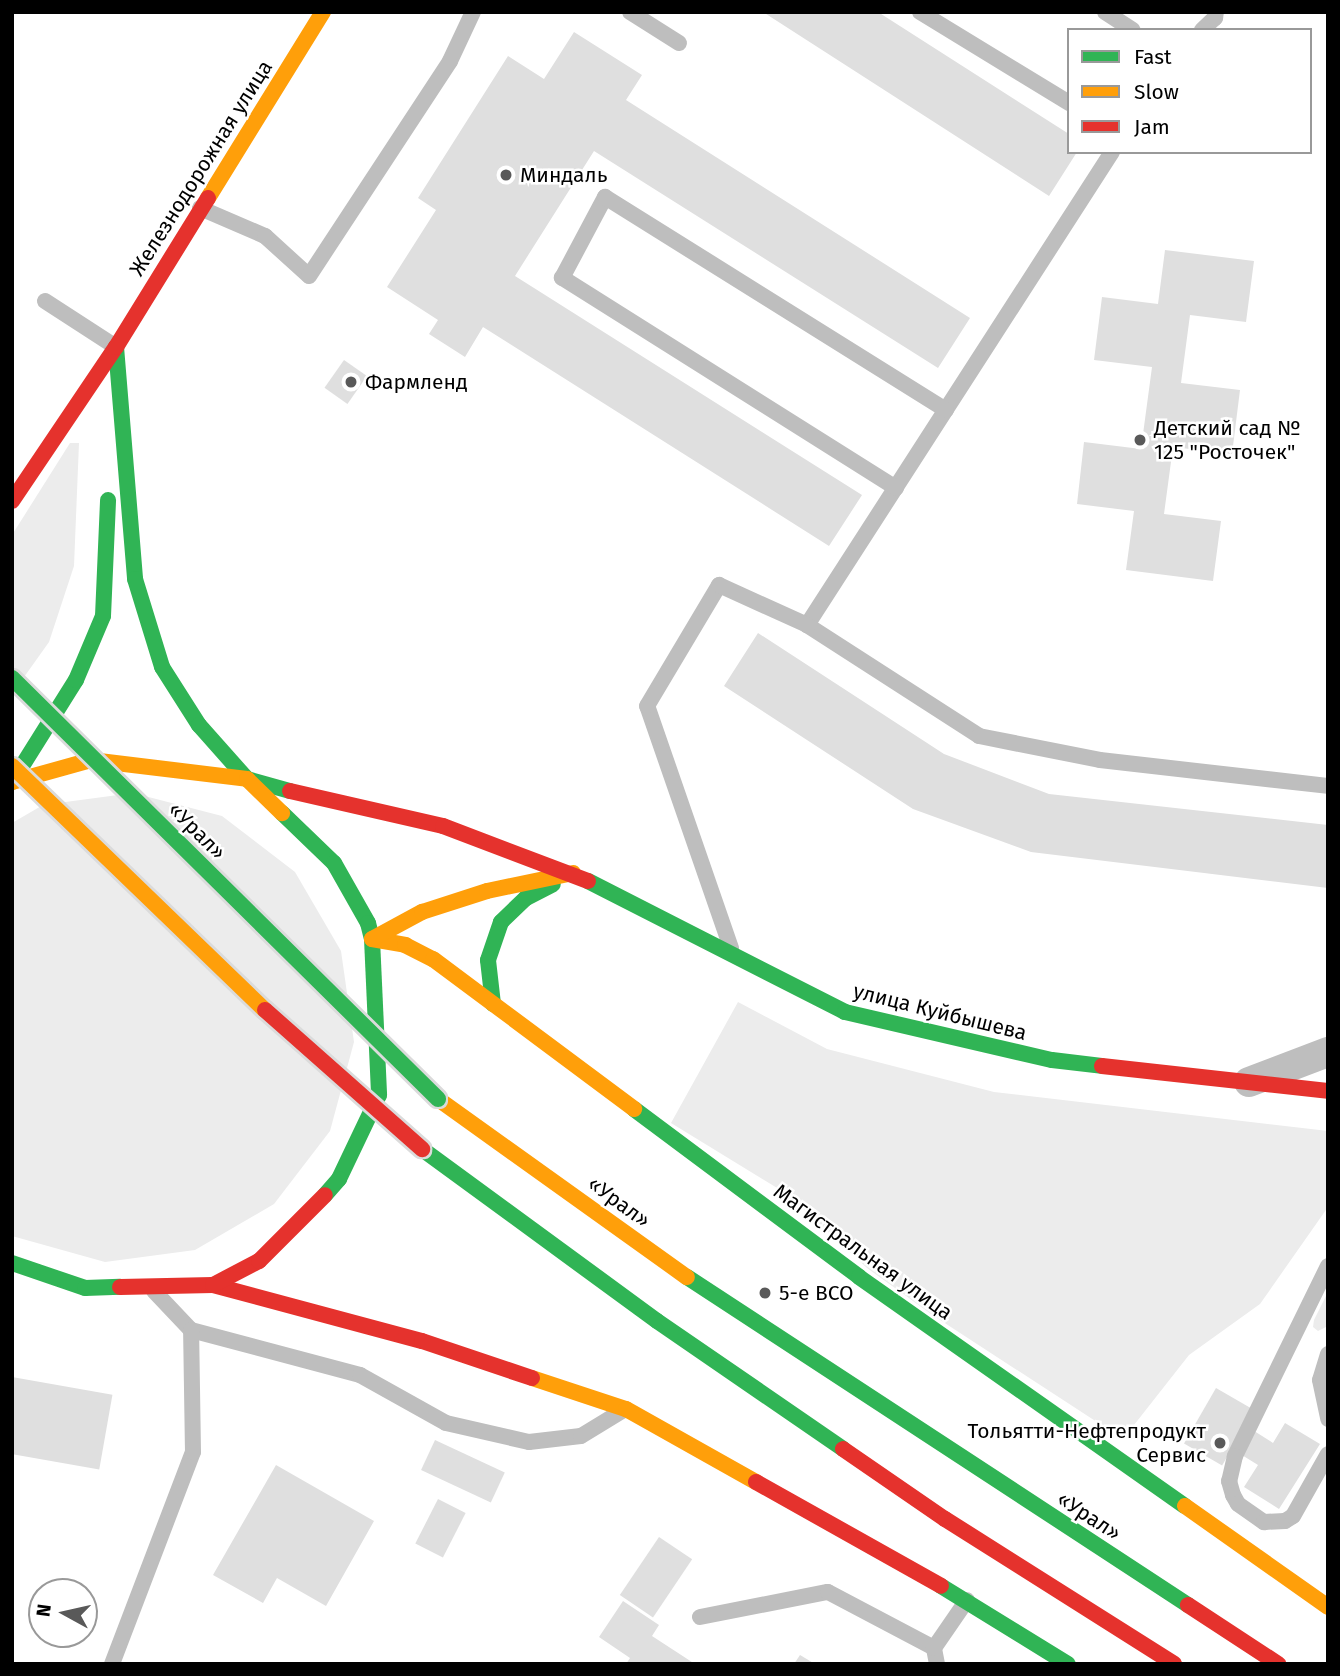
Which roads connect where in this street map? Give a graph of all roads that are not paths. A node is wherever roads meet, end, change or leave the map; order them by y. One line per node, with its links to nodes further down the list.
1 (323, 12): 12 (main road, Железнодорожная улица)
2 (473, 12): 12 (lane)
3 (631, 12): 9 (lane)
4 (920, 12): 10 (lane)
5 (1105, 12): 7 (lane)
6 (1216, 12): 8 (lane)
7 (1130, 28)
8 (1204, 28)
9 (679, 43)
10 (1067, 102)
11 (1111, 154): 15 (lane)
12 (200, 208): 14 (main road, Железнодорожная улица)
13 (44, 301): 14 (lane)
14 (116, 347): 17 (main road, Железнодорожная улица); 21 (main road); 22 (main road)
15 (946, 410): 16 (lane); 16 (lane)
16 (896, 488): 18 (lane)
17 (12, 501)
18 (807, 625): 23 (lane); 26 (lane)
19 (12, 678): 47 (main road, «Урал», bridge)
20 (12, 766): 46 (main road, bridge)
21 (247, 779): 22 (main road, улица Куйбышева); 24 (main road, улица Куйбышева); 25 (main road)
22 (12, 782)
23 (1328, 786)
24 (573, 873): 25 (main road); 26 (main road, улица Куйбышева); 27 (main road)
25 (372, 939): 27 (main road, Магистральная улица); 33 (main road)
26 (733, 955): 29 (main road, улица Куйбышева)
27 (493, 1004): 41 (main road, Магистральная улица)
28 (1328, 1052): 29 (street)
29 (1248, 1082): 30 (main road, улица Куйбышева)
30 (1328, 1091)
31 (12, 1263): 34 (main road)
32 (1328, 1266): 39 (lane)
33 (213, 1286): 34 (main road); 37 (main road)
34 (152, 1289): 35 (lane)
35 (191, 1329): 37 (lane); 44 (lane)
36 (1328, 1354): 38 (lane)
37 (626, 1409): 40 (main road)
38 (1328, 1419)
39 (1328, 1454)
40 (967, 1600): 43 (lane); 45 (main road)
41 (1328, 1607)
42 (700, 1617): 43 (lane)
43 (936, 1656)
44 (112, 1664)
45 (1068, 1664)
46 (1174, 1664)
47 (1278, 1664)

